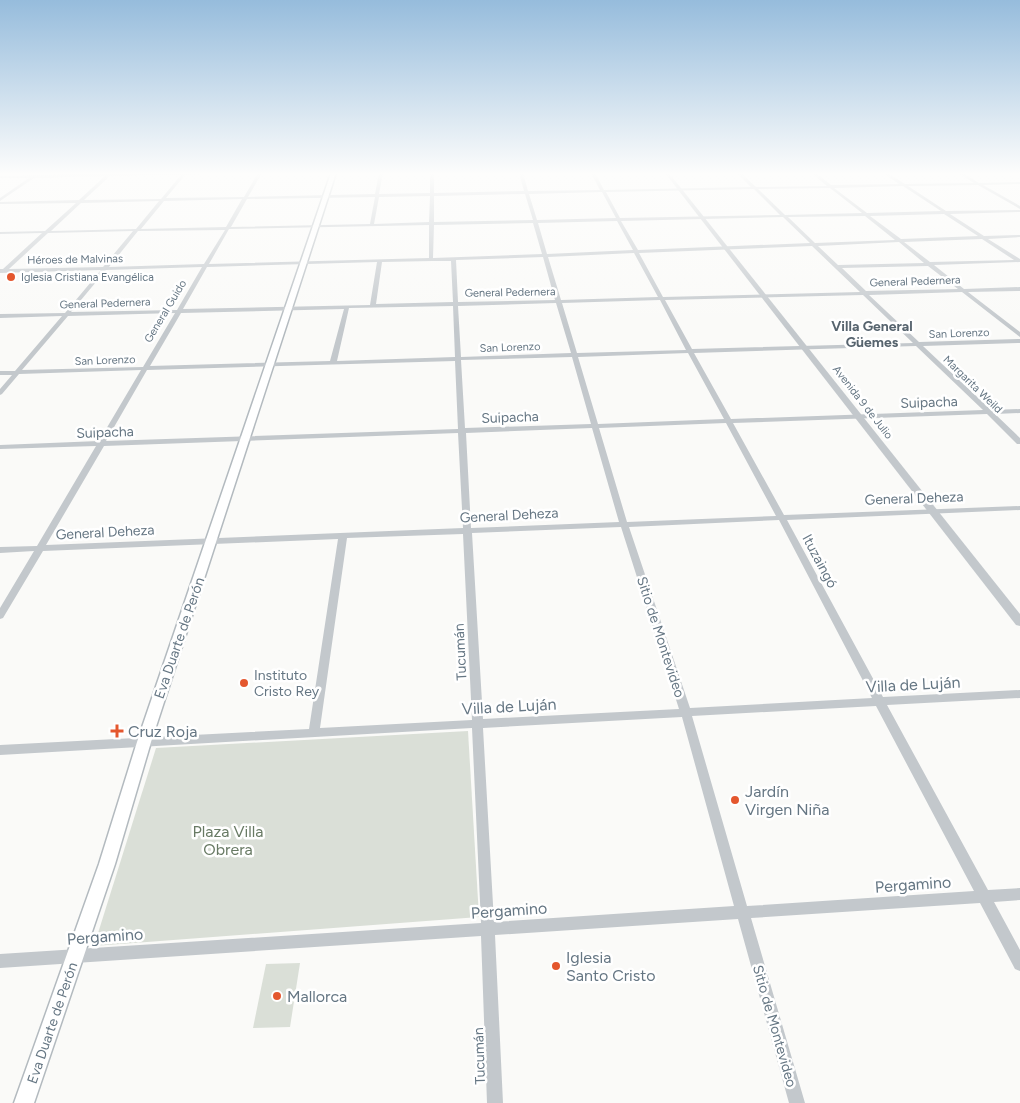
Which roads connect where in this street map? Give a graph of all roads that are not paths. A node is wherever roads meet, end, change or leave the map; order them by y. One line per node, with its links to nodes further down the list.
1 (55, 224): 16 (street)
2 (142, 224): 15 (street)
3 (229, 224): 14 (street, General Guido)
4 (403, 224): 12 (street)
5 (431, 224): 26 (street)
6 (537, 224): 24 (street, Sitio de Montevideo)
7 (620, 224): 23 (street, Ituzaingó)
8 (707, 224): 22 (street, Avenida 9 de Julio)
9 (793, 224): 21 (street, Margarita Weild)
10 (879, 224): 20 (street)
11 (963, 224): 19 (street)
12 (372, 225): 13 (street)
13 (317, 227): 14 (street); 29 (main road, Eva Duarte de Perón)
14 (227, 228): 15 (street); 31 (street, General Guido)
15 (137, 230): 16 (street); 33 (street)
16 (47, 232): 17 (street); 34 (street)
17 (0, 234)
18 (1020, 236): 19 (street, Héroes de Malvinas)
19 (983, 237): 20 (street, Héroes de Malvinas); 27 (street)
20 (900, 241): 21 (street, Héroes de Malvinas); 30 (street)
21 (814, 244): 22 (street, Héroes de Malvinas); 32 (street, Margarita Weild)
22 (726, 248): 23 (street, Héroes de Malvinas); 40 (street, Avenida 9 de Julio)
23 (634, 251): 24 (street, Héroes de Malvinas); 42 (street, Ituzaingó)
24 (545, 256): 25 (street, Héroes de Malvinas); 43 (street, Sitio de Montevideo)
25 (453, 259): 26 (street, Héroes de Malvinas); 44 (street, Tucumán)
26 (431, 260): 28 (street, Héroes de Malvinas)
27 (1018, 260): 30 (street)
28 (380, 261): 29 (street, Héroes de Malvinas); 46 (street)
29 (305, 263): 31 (street, Héroes de Malvinas); 47 (main road, Eva Duarte de Perón)
30 (928, 264): 32 (street); 38 (street)
31 (205, 265): 33 (street, Héroes de Malvinas); 48 (street, General Guido)
32 (837, 267): 39 (street, Margarita Weild)
33 (106, 268): 34 (street, Héroes de Malvinas); 49 (street)
34 (2, 270): 35 (street)
35 (0, 275)
36 (1010, 289): 37 (street, General Pedernera); 38 (street, General Pedernera); 41 (street)
37 (1020, 289)
38 (962, 290): 39 (street, General Pedernera); 51 (street)
39 (864, 293): 40 (street, General Pedernera); 53 (street, Margarita Weild)
40 (763, 295): 42 (street, General Pedernera); 54 (street, Avenida 9 de Julio)
41 (1020, 296)
42 (661, 298): 43 (street, General Pedernera); 55 (street, Ituzaingó)
43 (560, 301): 44 (street, General Pedernera); 56 (street, Sitio de Montevideo)
44 (455, 303): 46 (street, General Pedernera); 57 (street, Tucumán)
45 (347, 306): 46 (street, General Pedernera); 47 (street, General Pedernera); 58 (street)
46 (373, 306)
47 (289, 308): 48 (street, General Pedernera); 59 (main road, Eva Duarte de Perón)
48 (179, 311): 49 (street, General Pedernera); 60 (street, General Guido)
49 (67, 314): 50 (street, General Pedernera); 61 (street)
50 (0, 316)
51 (1020, 335)
52 (1020, 341): 53 (street, San Lorenzo)
53 (917, 344): 54 (street, San Lorenzo); 65 (street, Margarita Weild)
54 (804, 348): 55 (street, San Lorenzo); 66 (street, Avenida 9 de Julio)
55 (690, 352): 56 (street, San Lorenzo); 67 (street, Ituzaingó)
56 (574, 355): 57 (street, San Lorenzo); 68 (street, Sitio de Montevideo)
57 (458, 359): 58 (street, San Lorenzo); 69 (street, Tucumán)
58 (333, 363): 59 (street, San Lorenzo)
59 (270, 364): 60 (street, San Lorenzo); 70 (main road, Eva Duarte de Perón)
60 (144, 368): 61 (street, San Lorenzo); 72 (street, General Guido)
61 (18, 372): 62 (street, San Lorenzo); 63 (street)
62 (0, 373)
63 (0, 393)
64 (1020, 411): 65 (street, Suipacha)
65 (988, 413): 66 (street, Suipacha); 71 (street, Margarita Weild)
66 (860, 418): 67 (street, Suipacha); 75 (street, Avenida 9 de Julio)
67 (728, 422): 68 (street, Suipacha); 76 (street, Ituzaingó)
68 (596, 426): 69 (street, Suipacha); 77 (street, Sitio de Montevideo)
69 (461, 431): 70 (street, Suipacha); 78 (street, Tucumán)
70 (246, 439): 72 (street, Suipacha); 80 (main road, Eva Duarte de Perón)
71 (1020, 442)
72 (101, 444): 73 (street, Suipacha); 81 (street, General Guido)
73 (0, 448)
74 (1020, 508): 75 (street, General Deheza)
75 (932, 510): 76 (street, General Deheza); 84 (street, Avenida 9 de Julio)
76 (781, 517): 77 (street, General Deheza); 86 (street, Ituzaingó)
77 (624, 524): 78 (street, General Deheza); 87 (street, Sitio de Montevideo)
78 (466, 531): 79 (street, General Deheza); 88 (street, Tucumán)
79 (343, 536): 80 (street, General Deheza); 89 (street)
80 (212, 541): 81 (street, General Deheza); 90 (main road, Eva Duarte de Perón)
81 (39, 548): 82 (street, General Deheza); 83 (street, General Guido)
82 (0, 550)
83 (0, 616)
84 (1020, 622)
85 (1020, 694): 86 (street, Villa de Luján)
86 (879, 702): 87 (street, Villa de Luján); 93 (street, Ituzaingó)
87 (686, 713): 88 (street, Villa de Luján); 94 (street, Sitio de Montevideo)
88 (478, 724): 89 (street, Villa de Luján); 95 (street, Tucumán)
89 (314, 732): 90 (street, Villa de Luján)
90 (144, 742): 91 (street, Villa de Luján); 96 (main road, Eva Duarte de Perón)
91 (0, 750)
92 (1020, 894): 93 (street, Pergamino)
93 (983, 897): 94 (street, Pergamino); 98 (street, Ituzaingó)
94 (743, 913): 95 (street, Pergamino); 101 (street, Sitio de Montevideo)
95 (488, 929): 96 (street, Pergamino); 100 (street, Tucumán)
96 (75, 956): 97 (street, Pergamino); 99 (main road, Eva Duarte de Perón)
97 (0, 961)
98 (1020, 964)
99 (24, 1103)
100 (495, 1103)
101 (797, 1103)

